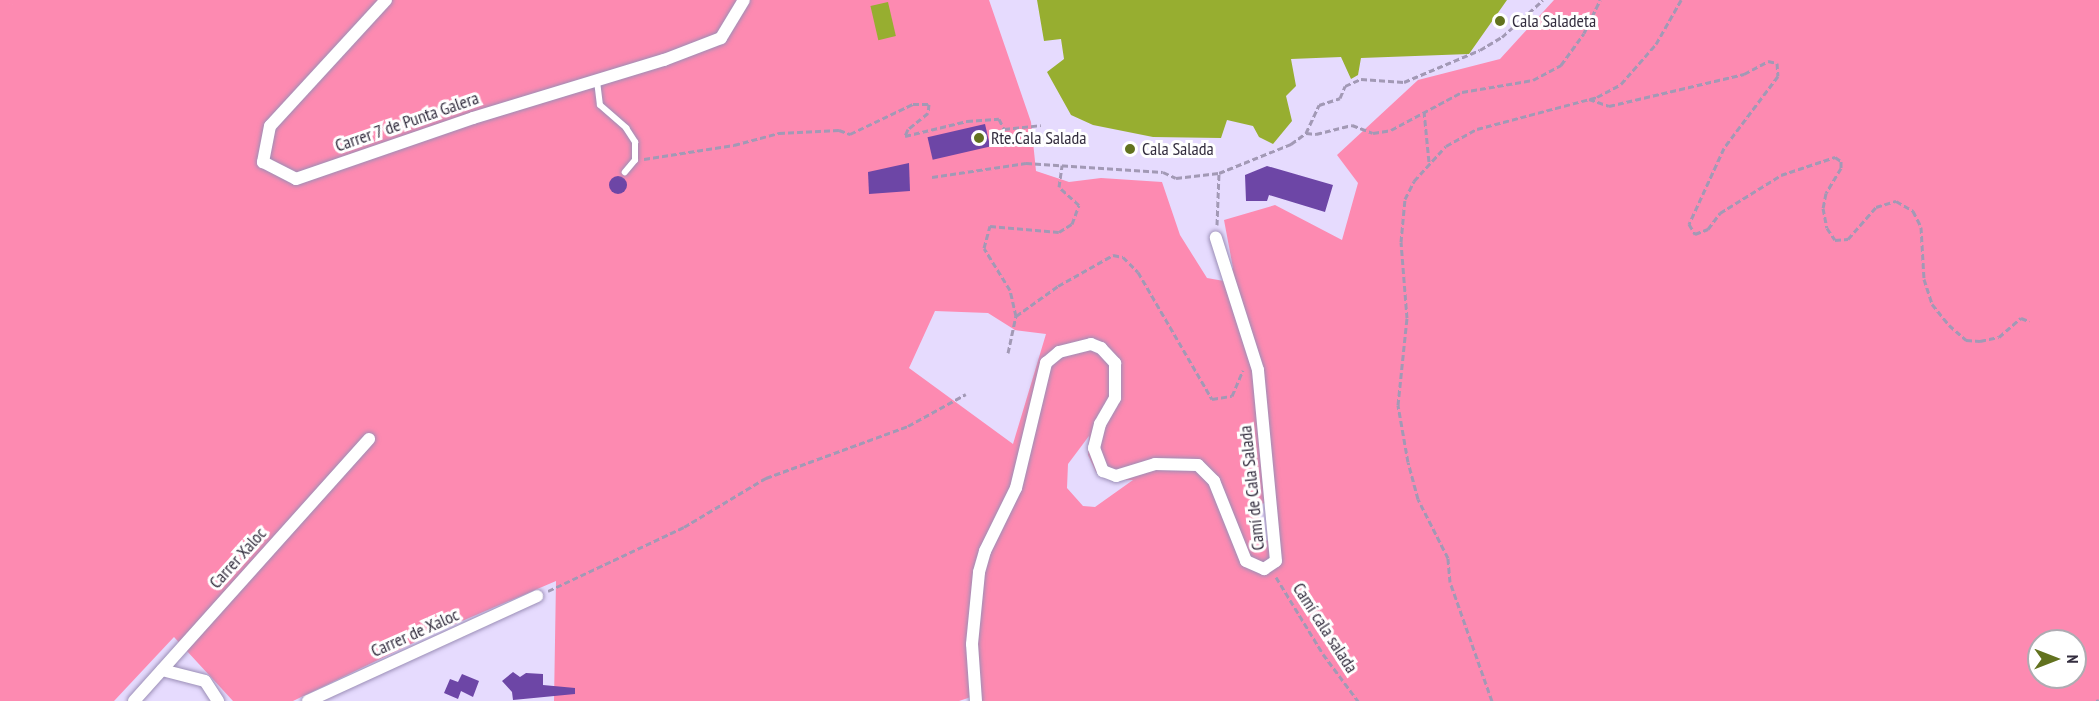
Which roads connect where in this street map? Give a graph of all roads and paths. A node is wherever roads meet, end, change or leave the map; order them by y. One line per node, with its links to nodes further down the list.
1 (386, 0): 6 (street, Carrer 7 de Punta Galera)
2 (744, 0): 6 (street, Carrer 7 de Punta Galera)
3 (1543, 0): 10 (path)
4 (1600, 0): 8 (path)
5 (1681, 0): 7 (path)
6 (597, 81): 11 (lane)
7 (1589, 99): 12 (path); 19 (path)
8 (1424, 111): 10 (path); 12 (path)
9 (1041, 125): 11 (path)
10 (1306, 133): 15 (path)
11 (635, 160): 14 (lane)
12 (1429, 163): 32 (path)
13 (1062, 165): 15 (path); 16 (path); 18 (path)
14 (625, 172)
15 (1219, 173): 17 (path)
16 (932, 177)
17 (1216, 238): 24 (street, Camí de Cala Salada)
18 (1016, 316): 20 (path); 21 (path)
19 (2029, 321)
20 (1008, 353)
21 (1242, 360)
22 (966, 394): 25 (path)
23 (369, 439): 26 (street, Carrer Xaloc)
24 (1270, 568): 30 (street, Camí de Cala Salada); 31 (path, Camí cala salada)
25 (537, 596): 29 (street, Carrer de Xaloc)
26 (162, 670): 27 (street, Carrer Xaloc); 28 (street)
27 (134, 701)
28 (218, 701)
29 (308, 701)
30 (976, 701)
31 (1358, 701)
32 (1492, 701)

